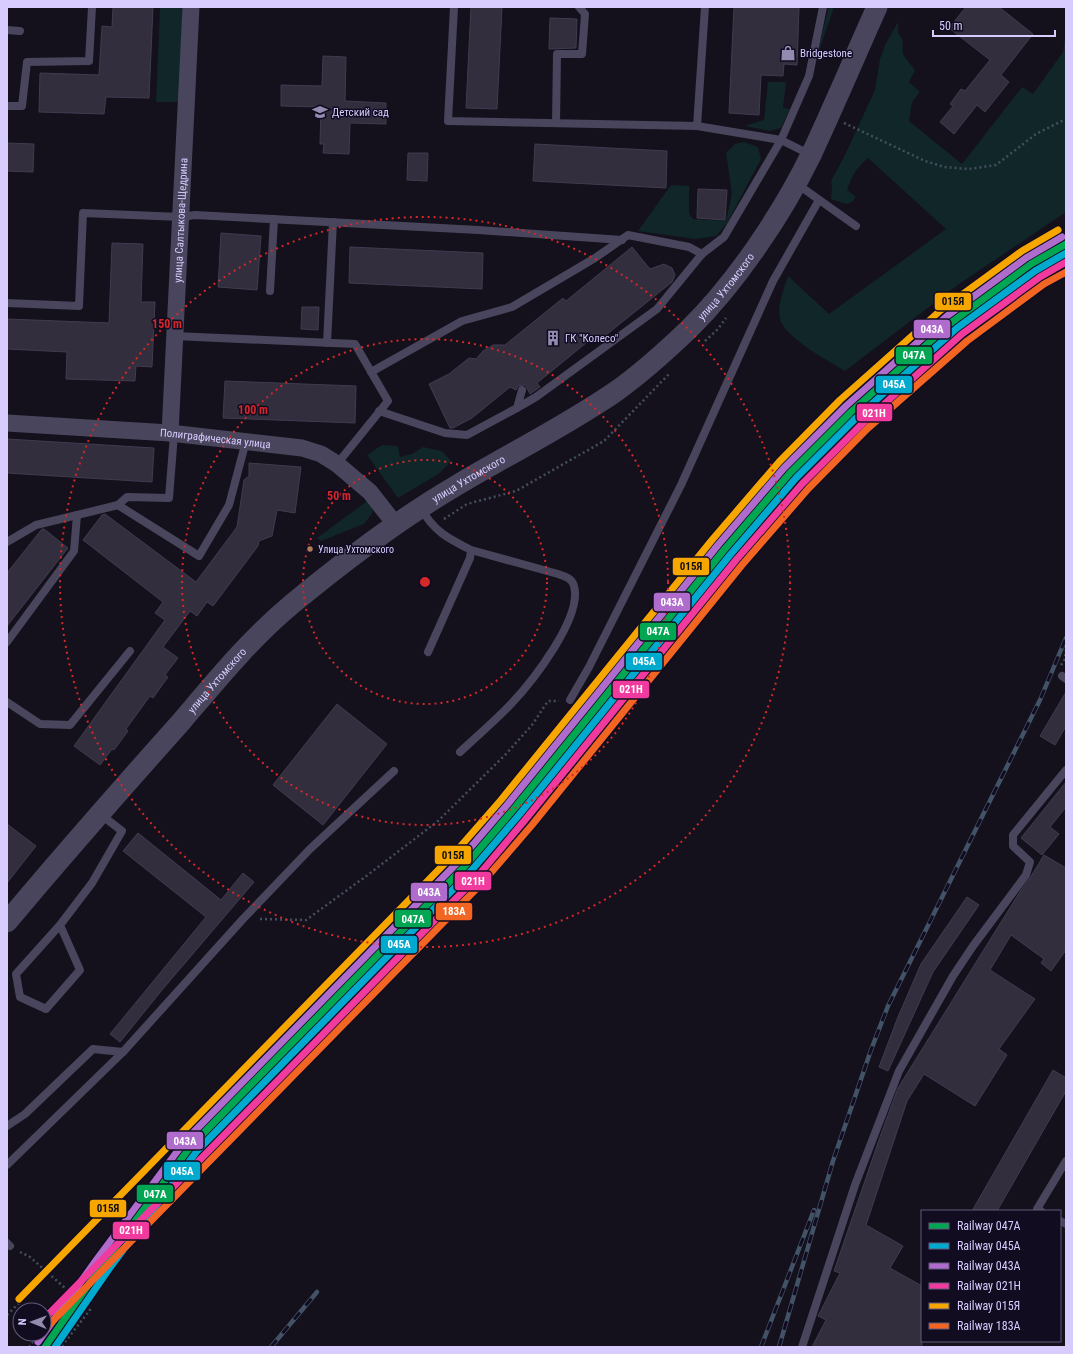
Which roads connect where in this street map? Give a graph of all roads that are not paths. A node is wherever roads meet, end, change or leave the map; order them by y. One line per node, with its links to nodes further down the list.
1 (92, 7): 10 (lane)
2 (191, 7): 17 (street, улица Салтыкова-Щедрина)
3 (454, 7): 11 (lane)
4 (579, 7): 11 (lane)
5 (705, 7): 12 (lane)
6 (823, 7): 13 (lane)
7 (877, 7): 14 (street, улица Ухтомского)
8 (7, 30): 9 (lane)
9 (20, 31)
10 (7, 106)
11 (556, 123): 12 (lane)
12 (697, 126): 13 (lane)
13 (781, 140): 14 (lane); 22 (lane)
14 (811, 154): 15 (street, улица Ухтомского)
15 (796, 183): 16 (lane); 36 (street, улица Ухтомского)
16 (819, 200): 20 (lane); 44 (lane)
17 (180, 217): 18 (lane); 24 (lane); 25 (street, улица Салтыкова-Щедрина)
18 (274, 219): 19 (lane); 23 (lane)
19 (333, 222): 21 (lane); 26 (lane)
20 (856, 226)
21 (622, 240): 22 (lane); 27 (lane)
22 (702, 254): 29 (lane)
23 (270, 291)
24 (7, 303)
25 (174, 336): 26 (lane); 32 (street, улица Салтыкова-Щедрина)
26 (327, 342): 27 (lane)
27 (371, 372): 30 (lane)
28 (522, 390): 29 (lane)
29 (517, 408): 30 (lane)
30 (379, 411): 34 (lane)
31 (7, 423): 32 (street, Полиграфическая улица)
32 (172, 433): 33 (street, Полиграфическая улица); 35 (lane)
33 (246, 441): 34 (street, Полиграфическая улица); 35 (lane)
34 (336, 464): 38 (street, Полиграфическая улица)
35 (118, 505): 37 (lane)
36 (420, 508): 38 (street, улица Ухтомского); 40 (lane)
37 (77, 515): 39 (lane); 41 (lane)
38 (394, 524): 49 (street, улица Ухтомского)
39 (7, 542)
40 (471, 550): 43 (lane); 46 (lane)
41 (7, 642)
42 (130, 651): 45 (lane)
43 (428, 652)
44 (570, 700)
45 (7, 702)
46 (460, 752)
47 (1066, 770): 57 (lane)
48 (394, 771): 52 (lane)
49 (100, 813): 50 (street, улица Ухтомского); 51 (lane)
50 (7, 922)
51 (60, 925): 51 (lane)
52 (123, 1052): 53 (lane); 55 (lane)
53 (7, 1126)
54 (1066, 1161): 56 (lane)
55 (7, 1165)
56 (1039, 1210)
57 (802, 1347)

